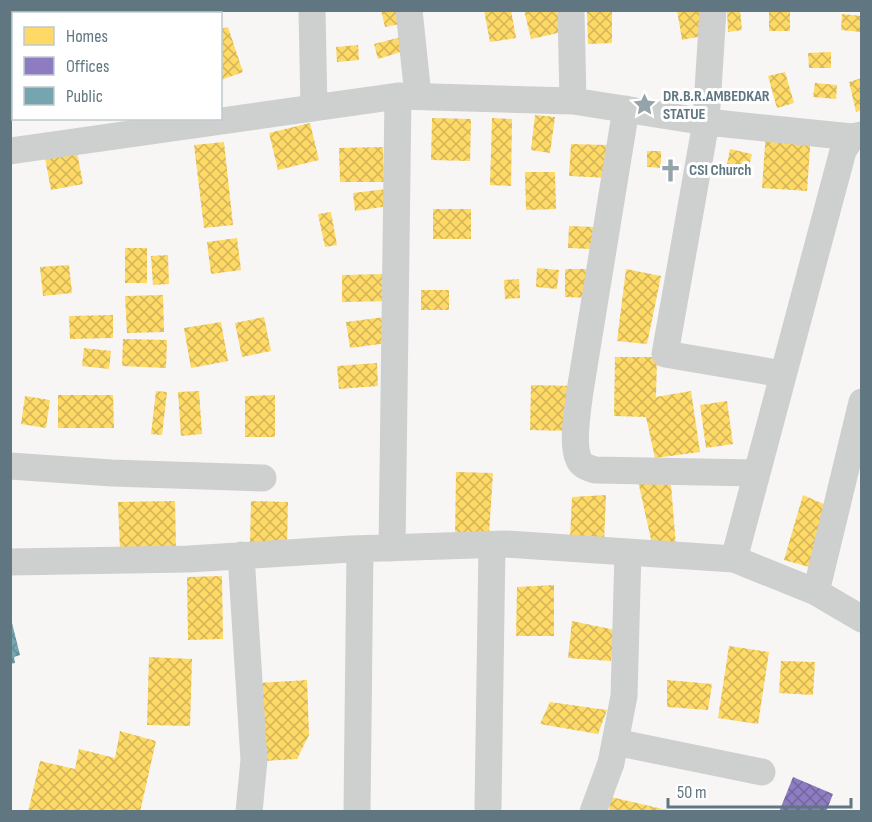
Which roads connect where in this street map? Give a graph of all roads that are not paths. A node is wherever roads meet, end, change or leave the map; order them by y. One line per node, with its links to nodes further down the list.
1 (312, 10): 7 (street)
2 (409, 10): 5 (street)
3 (571, 10): 6 (street)
4 (712, 10): 9 (street)
5 (408, 96): 6 (street); 7 (street); 18 (street)
6 (573, 101): 8 (street)
7 (314, 108): 11 (street)
8 (626, 109): 9 (street); 15 (street)
9 (706, 122): 10 (street); 12 (street)
10 (857, 136): 12 (street)
11 (10, 151)
12 (783, 374): 15 (street)
13 (861, 402): 24 (street)
14 (10, 466): 16 (street)
15 (756, 473): 22 (street)
16 (263, 478)
17 (492, 545): 18 (street); 20 (street); 28 (street)
18 (392, 548): 19 (street)
19 (360, 549): 21 (street); 30 (street)
20 (628, 552): 22 (street); 26 (street)
21 (241, 555): 23 (street); 29 (street)
22 (734, 559): 24 (street)
23 (10, 562)
24 (816, 592): 25 (street)
25 (861, 619)
26 (615, 742): 27 (street); 31 (street)
27 (762, 772)
28 (488, 808)
29 (249, 812)
30 (357, 812)
31 (593, 812)

